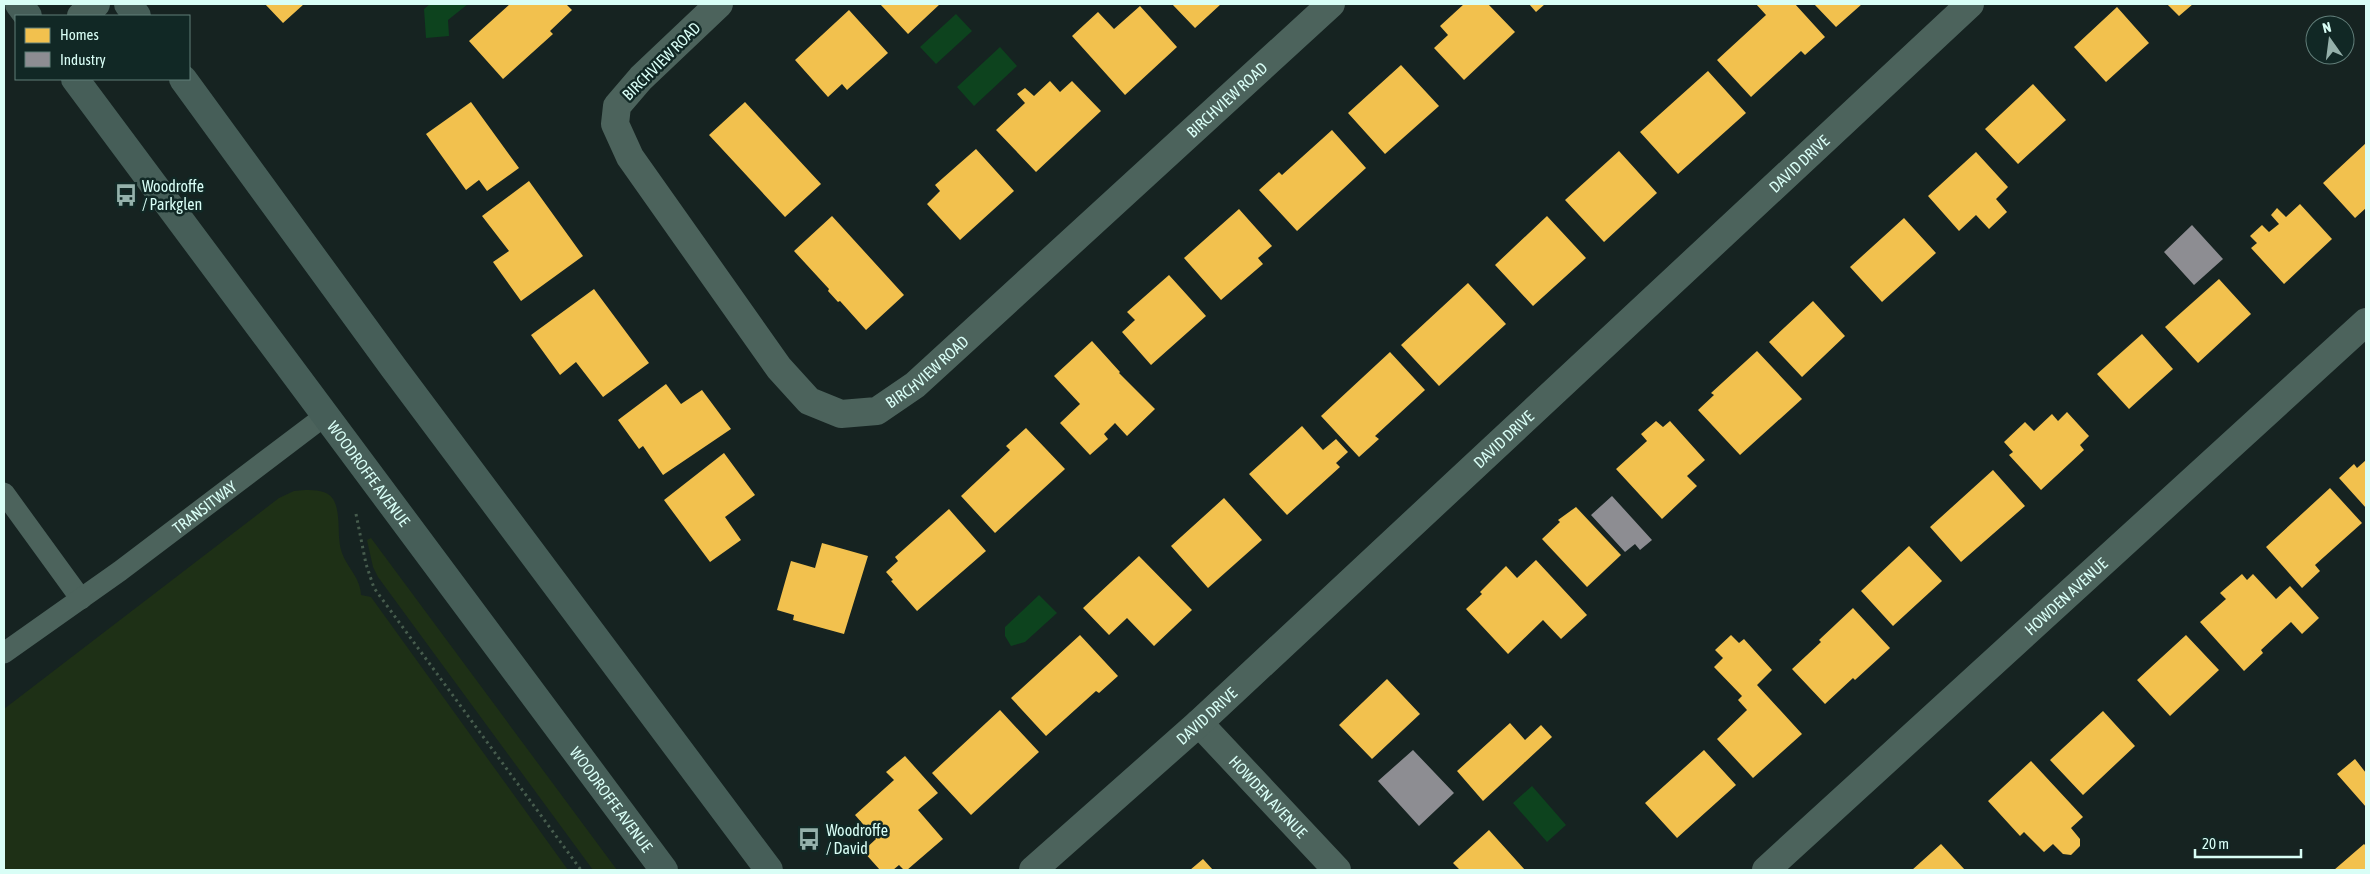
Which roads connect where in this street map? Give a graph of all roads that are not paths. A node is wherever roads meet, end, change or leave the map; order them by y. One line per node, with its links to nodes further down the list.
1 (19, 4): 7 (main road)
2 (96, 4): 8 (street)
3 (128, 4): 9 (main road)
4 (719, 4): 5 (street, BIRCHVIEW ROAD)
5 (1331, 4)
6 (1970, 4): 17 (street, DAVID DRIVE)
7 (27, 15)
8 (82, 15)
9 (136, 15)
10 (76, 80): 13 (main road, WOODROFFE AVENUE)
11 (183, 80): 19 (main road)
12 (2366, 322): 22 (street, HOWDEN AVENUE)
13 (326, 415): 15 (lane, TRANSITWAY); 18 (main road, WOODROFFE AVENUE)
14 (4, 493): 15 (lane)
15 (81, 599): 16 (lane, TRANSITWAY)
16 (4, 653)
17 (1199, 724): 20 (street, DAVID DRIVE); 21 (street, HOWDEN AVENUE)
18 (664, 870)
19 (769, 870)
20 (1032, 870)
21 (1337, 870)
22 (1766, 870)

